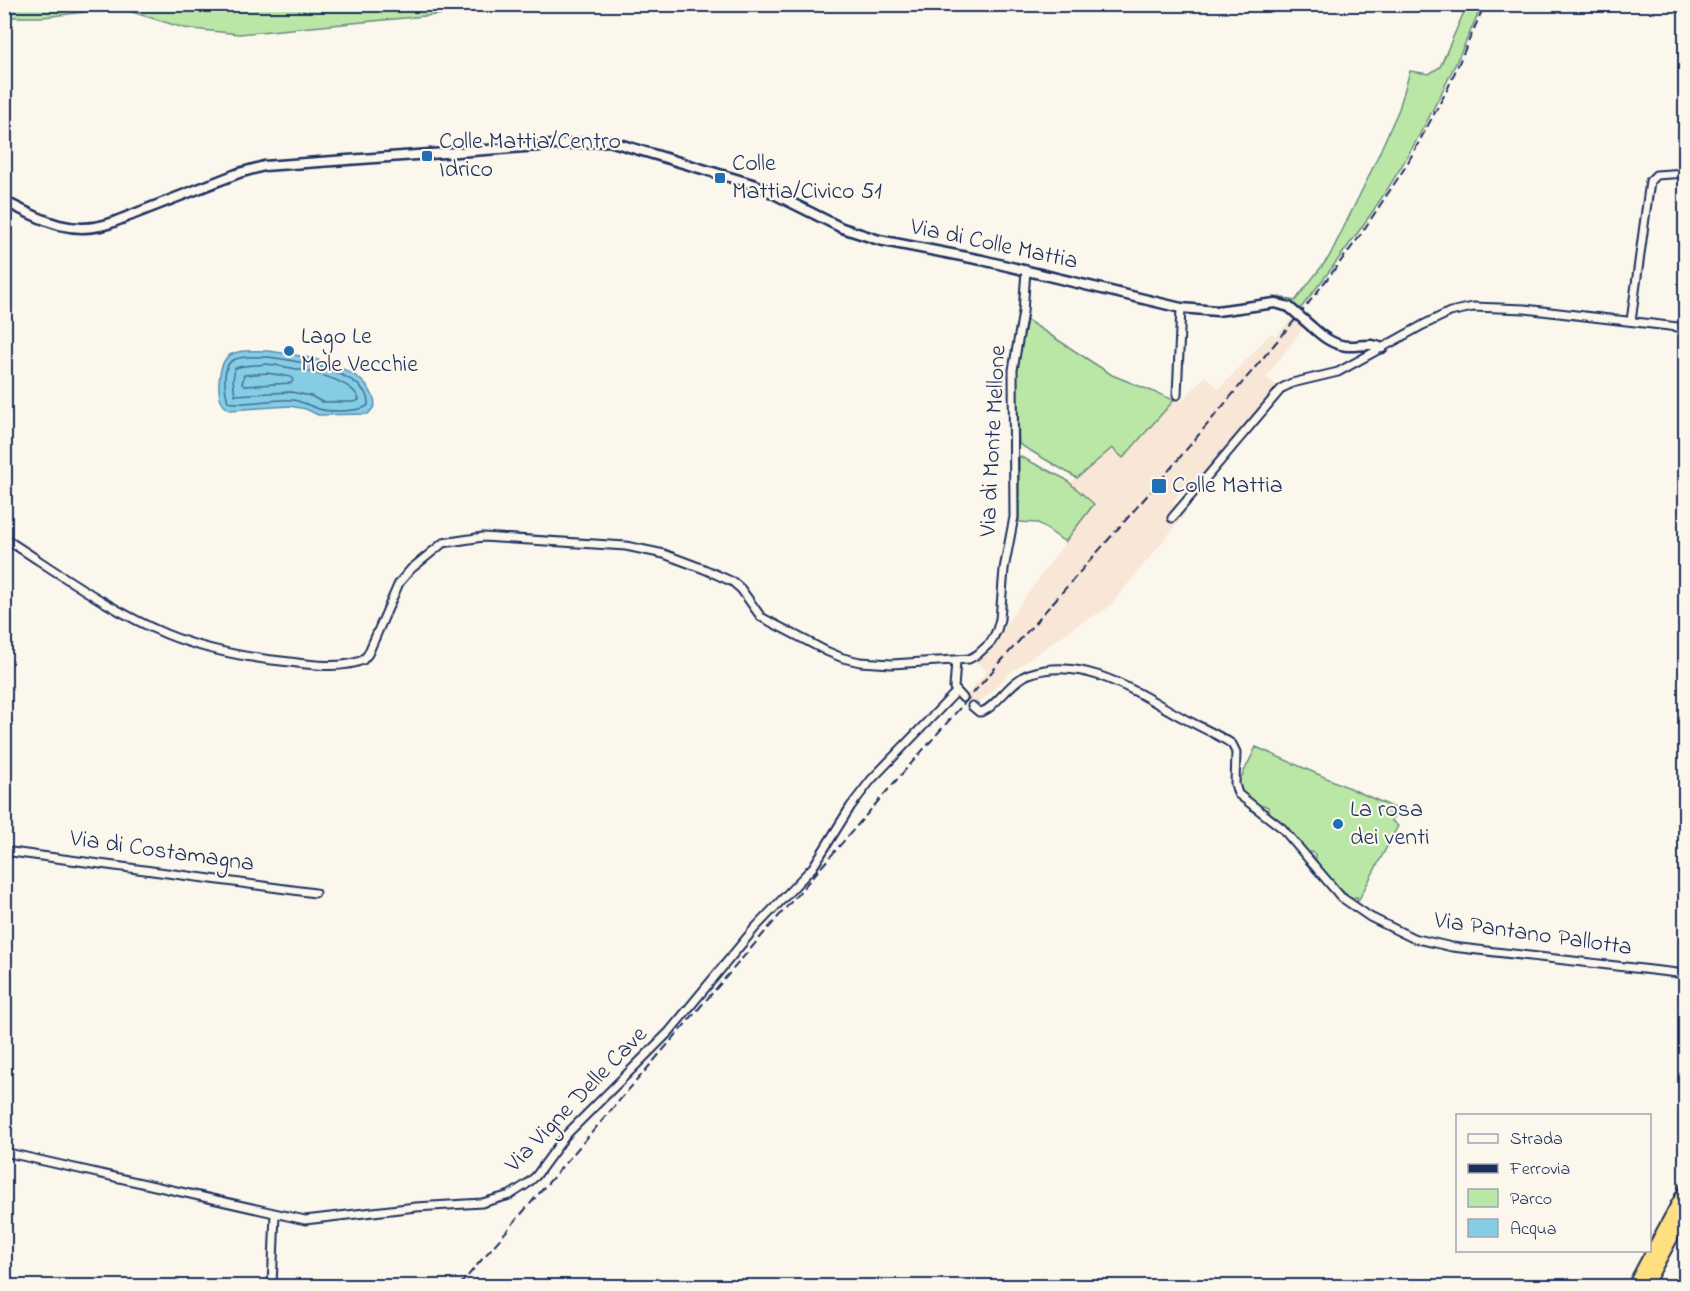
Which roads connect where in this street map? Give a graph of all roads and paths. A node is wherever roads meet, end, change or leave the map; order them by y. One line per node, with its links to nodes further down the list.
1 (1686, 173): 5 (street)
2 (4, 201): 3 (street, Via di Colle Mattia)
3 (1026, 270): 4 (street, Via di Colle Mattia); 11 (street, Via di Monte Mellone)
4 (1181, 308): 7 (street, Via di Colle Mattia, bridge); 8 (street)
5 (1631, 321): 6 (street); 7 (street)
6 (1686, 328)
7 (1382, 348): 9 (street)
8 (1178, 395)
9 (1172, 518)
10 (4, 538): 11 (street)
11 (956, 661): 12 (street)
12 (956, 692): 13 (street); 21 (street, Via Vigne Delle Cave)
13 (963, 699)
14 (972, 706): 17 (street, Via Pantano Pallotta)
15 (4, 851): 16 (street, Via di Costamagna)
16 (315, 893)
17 (1686, 974)
18 (4, 1152): 21 (street, Via Vigne Delle Cave)
19 (1686, 1189): 23 (highway)
20 (1686, 1211): 24 (highway)
21 (275, 1214): 22 (street)
22 (272, 1287)
23 (1634, 1287)
24 (1645, 1287)

